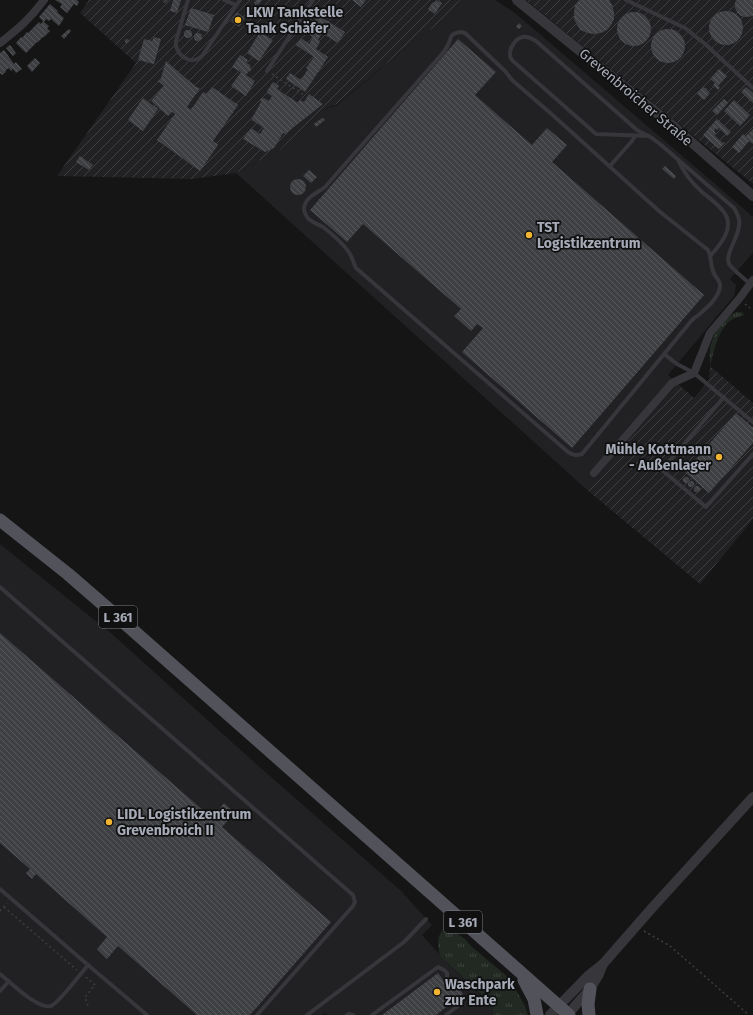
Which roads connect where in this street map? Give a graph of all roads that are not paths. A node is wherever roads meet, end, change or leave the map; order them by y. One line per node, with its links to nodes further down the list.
1 (44, 0): 9 (street)
2 (188, 0): 8 (lane)
3 (224, 0): 8 (lane)
4 (240, 0): 8 (lane)
5 (313, 0): 10 (lane)
6 (517, 0): 16 (street, Grevenbroicher Straße)
7 (626, 0): 11 (lane)
8 (236, 5)
9 (0, 43)
10 (267, 71)
11 (753, 88)
12 (634, 136): 13 (lane); 13 (lane); 15 (lane)
13 (649, 136): 14 (lane)
14 (676, 159): 17 (lane); 18 (lane)
15 (610, 166): 17 (lane); 19 (lane)
16 (753, 196)
17 (711, 255): 19 (lane)
18 (751, 282): 20 (street)
19 (664, 354): 20 (lane)
20 (694, 373): 21 (lane); 24 (street)
21 (724, 397): 22 (lane); 23 (lane)
22 (753, 422)
23 (753, 454)
24 (594, 473)
25 (0, 520): 32 (main road, L 361)
26 (0, 587): 41 (lane)
27 (753, 797): 30 (street)
28 (0, 889): 31 (lane)
29 (426, 919): 42 (lane)
30 (603, 964): 36 (street); 39 (street)
31 (88, 965): 34 (lane); 40 (lane)
32 (517, 969): 39 (main road, L 361); 47 (main road, L 361)
33 (0, 974): 34 (lane)
34 (9, 981): 37 (lane)
35 (445, 981): 45 (lane)
36 (590, 989): 39 (street); 48 (main road)
37 (0, 991)
38 (459, 997): 46 (lane)
39 (562, 1013)
40 (147, 1015)
41 (257, 1015)
42 (307, 1015)
43 (347, 1015): 44 (lane)
44 (353, 1015)
45 (372, 1015)
46 (446, 1015)
47 (537, 1015)
48 (589, 1015)

